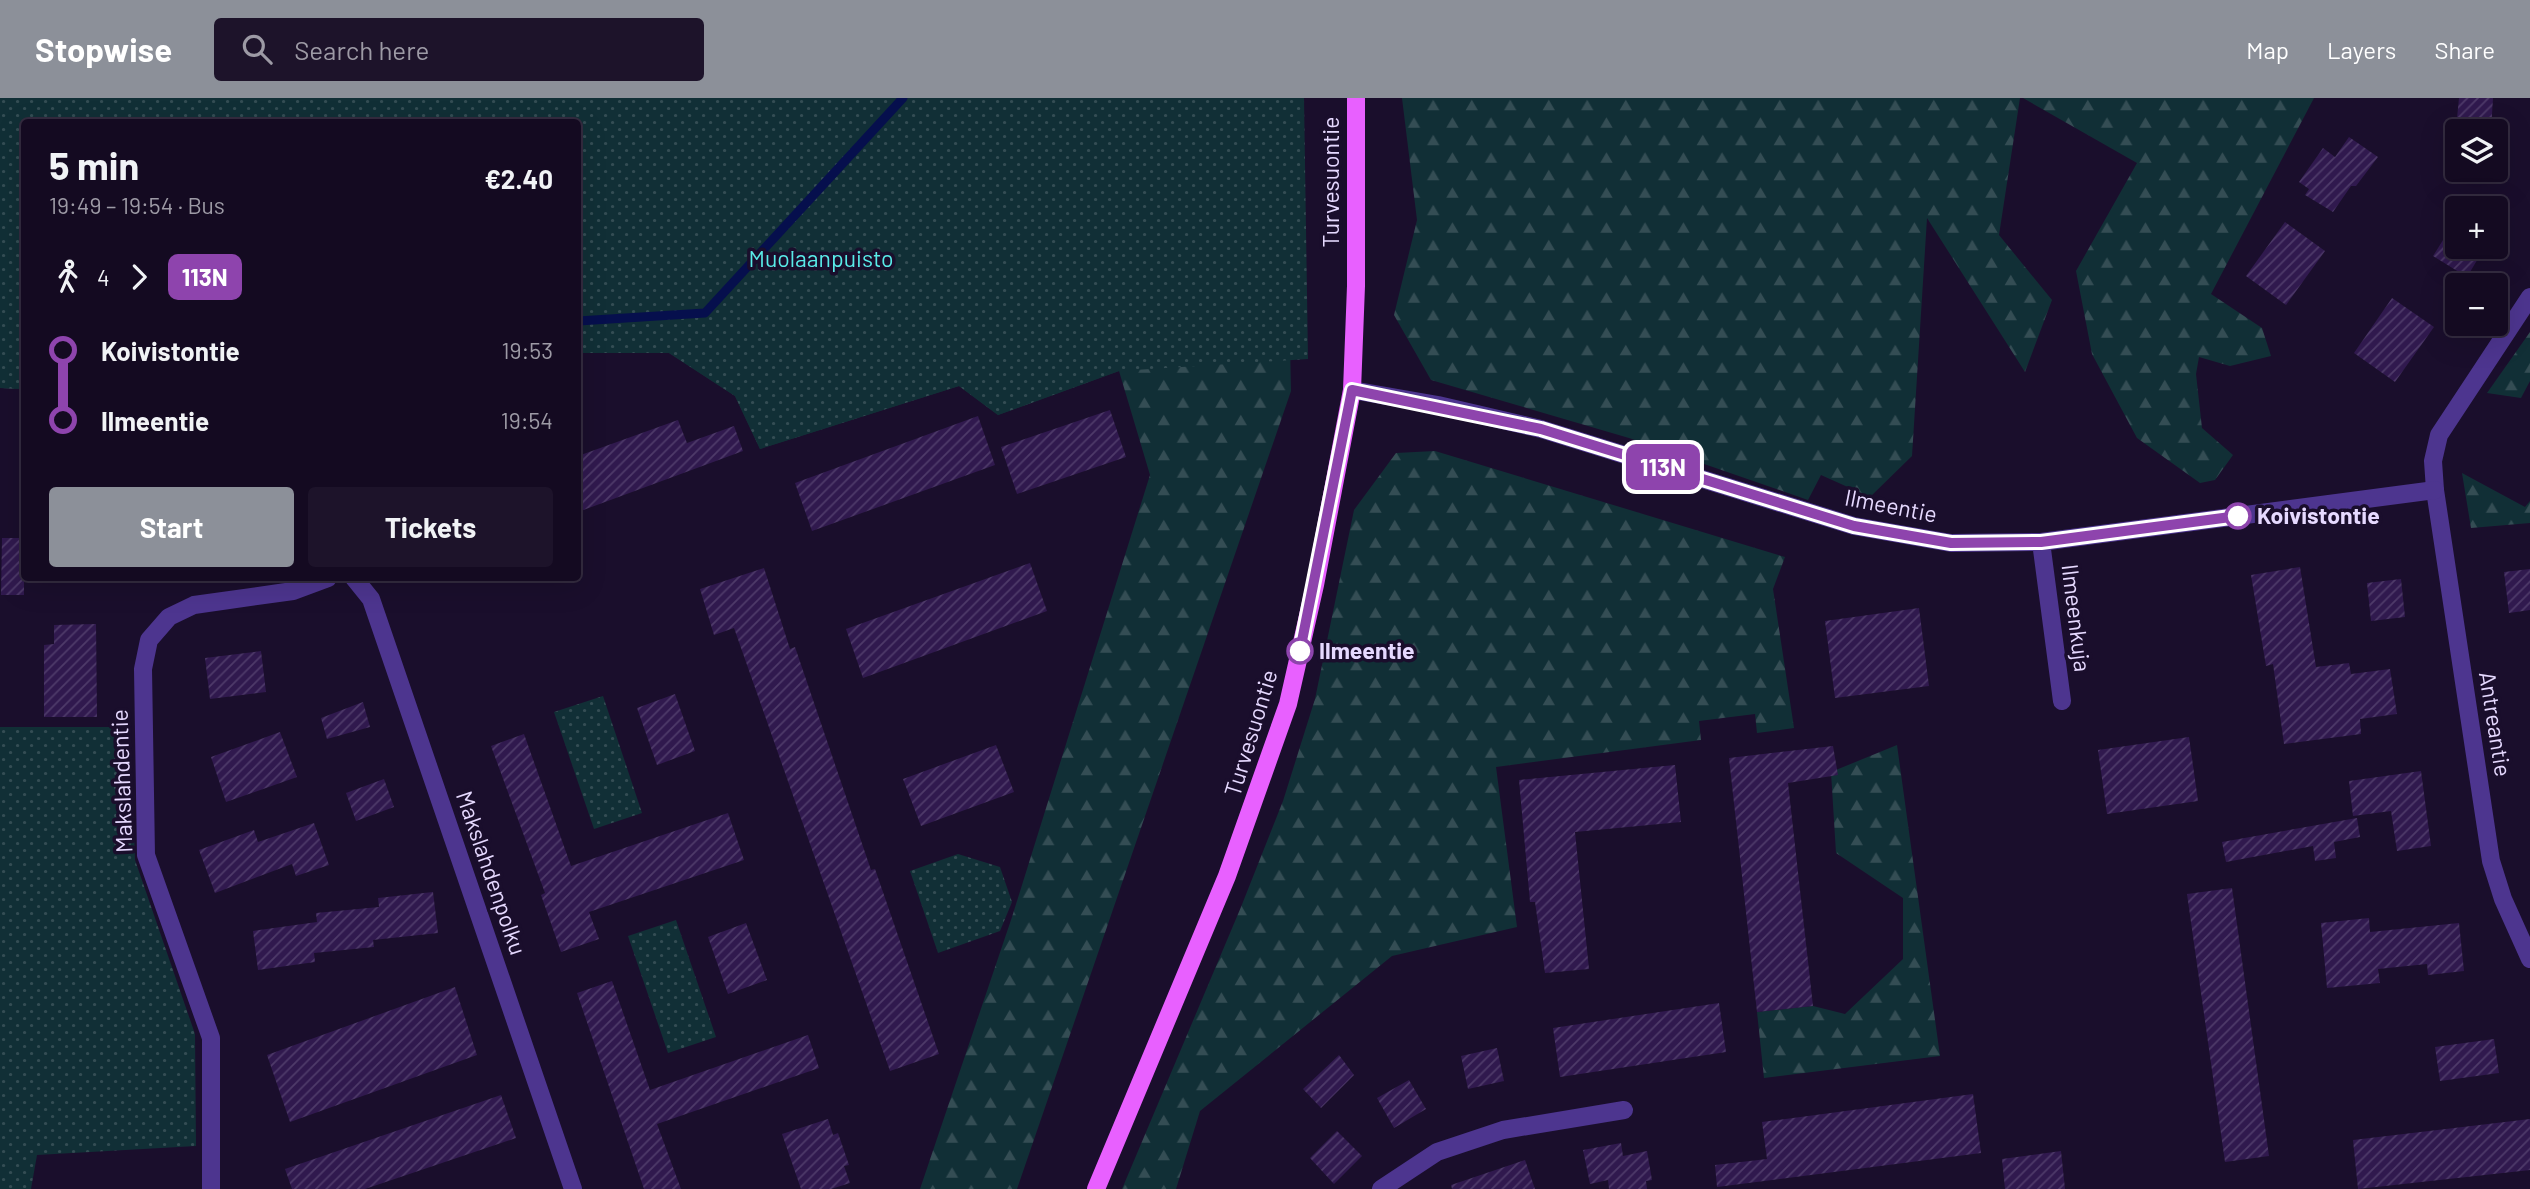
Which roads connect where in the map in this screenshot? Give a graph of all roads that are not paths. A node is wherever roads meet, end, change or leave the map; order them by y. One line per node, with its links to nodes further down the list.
1 (1356, 98): 3 (main road, Turvesuontie)
2 (2530, 297): 4 (street)
3 (1352, 390): 5 (street, Ilmeentie); 13 (main road, Turvesuontie)
4 (2435, 490): 5 (street, Ilmeentie); 9 (street, Antreantie)
5 (2041, 542): 8 (street, Ilmeenkuja)
6 (320, 581): 11 (street, Makslahdentie)
7 (356, 581): 12 (street, Makslahdenpolku)
8 (2062, 701)
9 (2530, 959)
10 (1624, 1110): 14 (street)
11 (211, 1189)
12 (573, 1189)
13 (1096, 1189)
14 (1381, 1189)

